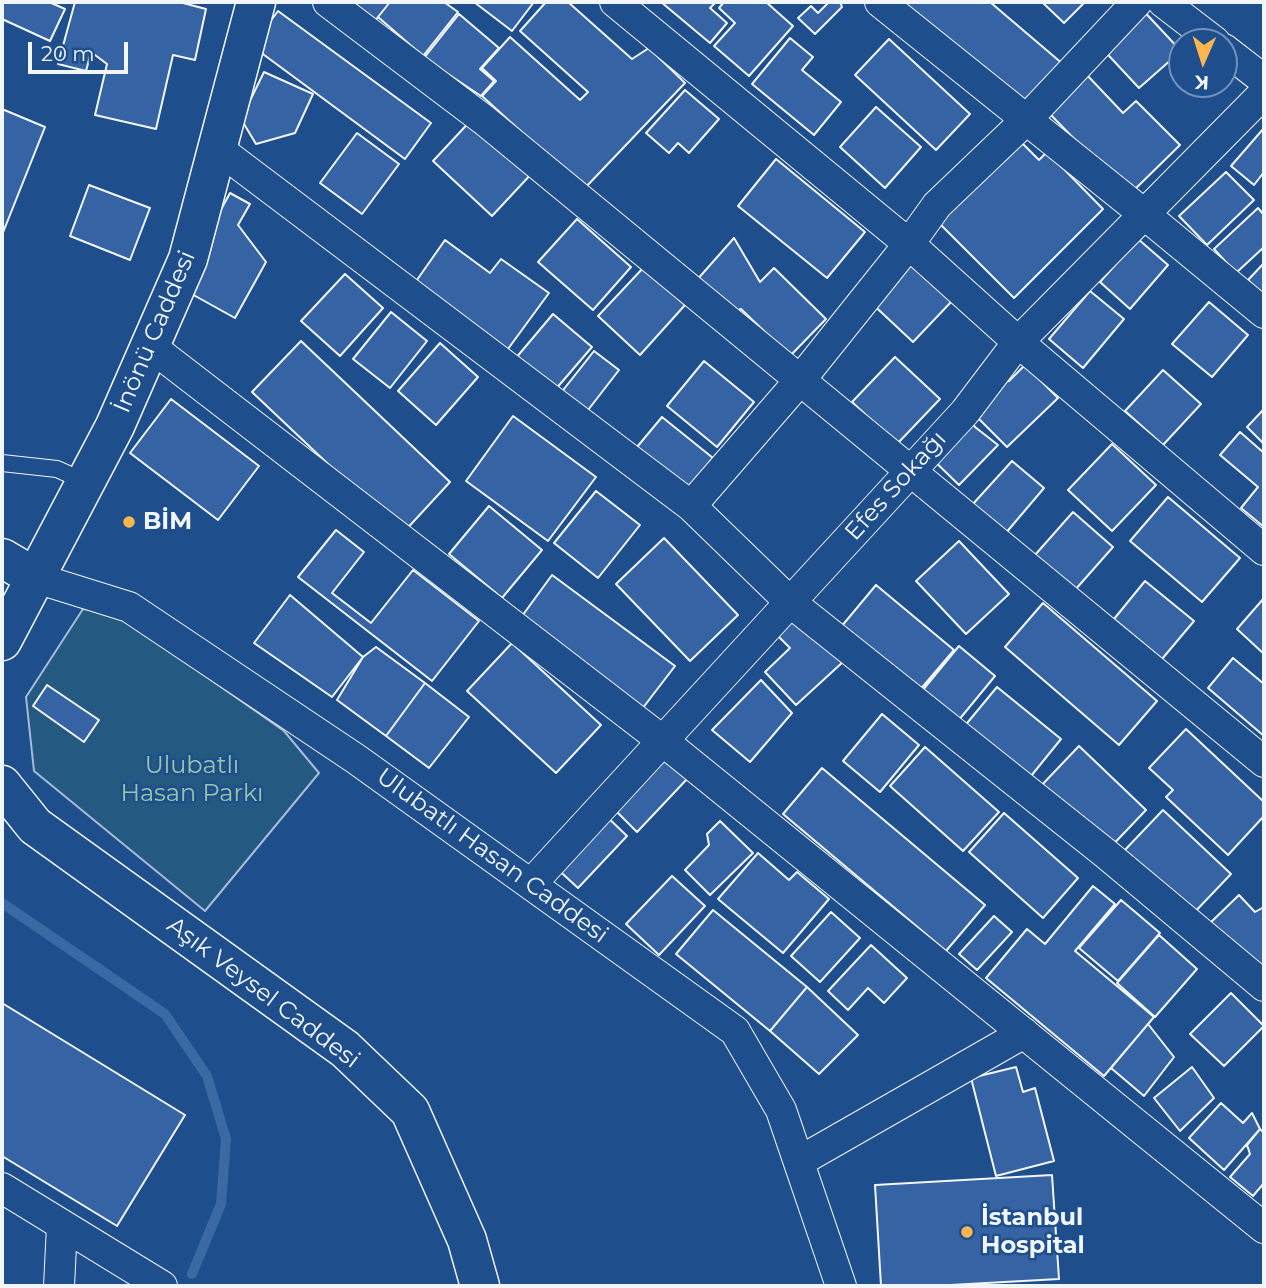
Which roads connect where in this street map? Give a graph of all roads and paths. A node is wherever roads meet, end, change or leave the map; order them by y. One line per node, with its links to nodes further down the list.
1 (256, 2): 12 (main road, İnönü Caddesi)
2 (328, 2): 18 (street)
3 (615, 2): 14 (street)
4 (880, 2): 11 (street)
5 (1138, 2): 11 (street)
6 (1163, 2): 7 (street)
7 (1197, 28)
8 (1238, 60): 9 (street)
9 (1264, 80)
10 (1264, 93): 13 (street, Efes Sokağı)
11 (1027, 119): 13 (street); 14 (street)
12 (217, 148): 17 (main road, İnönü Caddesi); 22 (street)
13 (1144, 214): 15 (street); 16 (street, Efes Sokağı)
14 (909, 244): 16 (street); 18 (street)
15 (1264, 313)
16 (1018, 342): 20 (street, Efes Sokağı); 23 (street)
17 (150, 346): 21 (main road, İnönü Caddesi); 28 (street)
18 (800, 379): 20 (street); 22 (street)
19 (2, 463): 21 (lane)
20 (909, 472): 26 (street, Efes Sokağı); 29 (street)
21 (86, 482): 25 (main road, İnönü Caddesi)
22 (691, 506): 26 (street)
23 (1264, 550)
24 (2, 558): 25 (main road, Ulubatlı Hasan Caddesi)
25 (36, 578): 27 (main road, İnönü Caddesi); 31 (street, Ulubatlı Hasan Caddesi)
26 (790, 602): 28 (street, Efes Sokağı); 32 (street)
27 (2, 641)
28 (663, 741): 31 (street, Efes Sokağı); 33 (street)
29 (1264, 762)
30 (2, 785): 40 (main road, Aşık Veysel Caddesi)
31 (531, 884): 34 (street, Ulubatlı Hasan Caddesi)
32 (1264, 986)
33 (1024, 1033): 34 (street); 37 (street)
34 (800, 1161): 41 (street, Ulubatlı Hasan Caddesi)
35 (2, 1188): 36 (street)
36 (62, 1226): 38 (street); 39 (street)
37 (1264, 1228)
38 (59, 1286)
39 (162, 1286)
40 (480, 1286)
41 (841, 1286)

